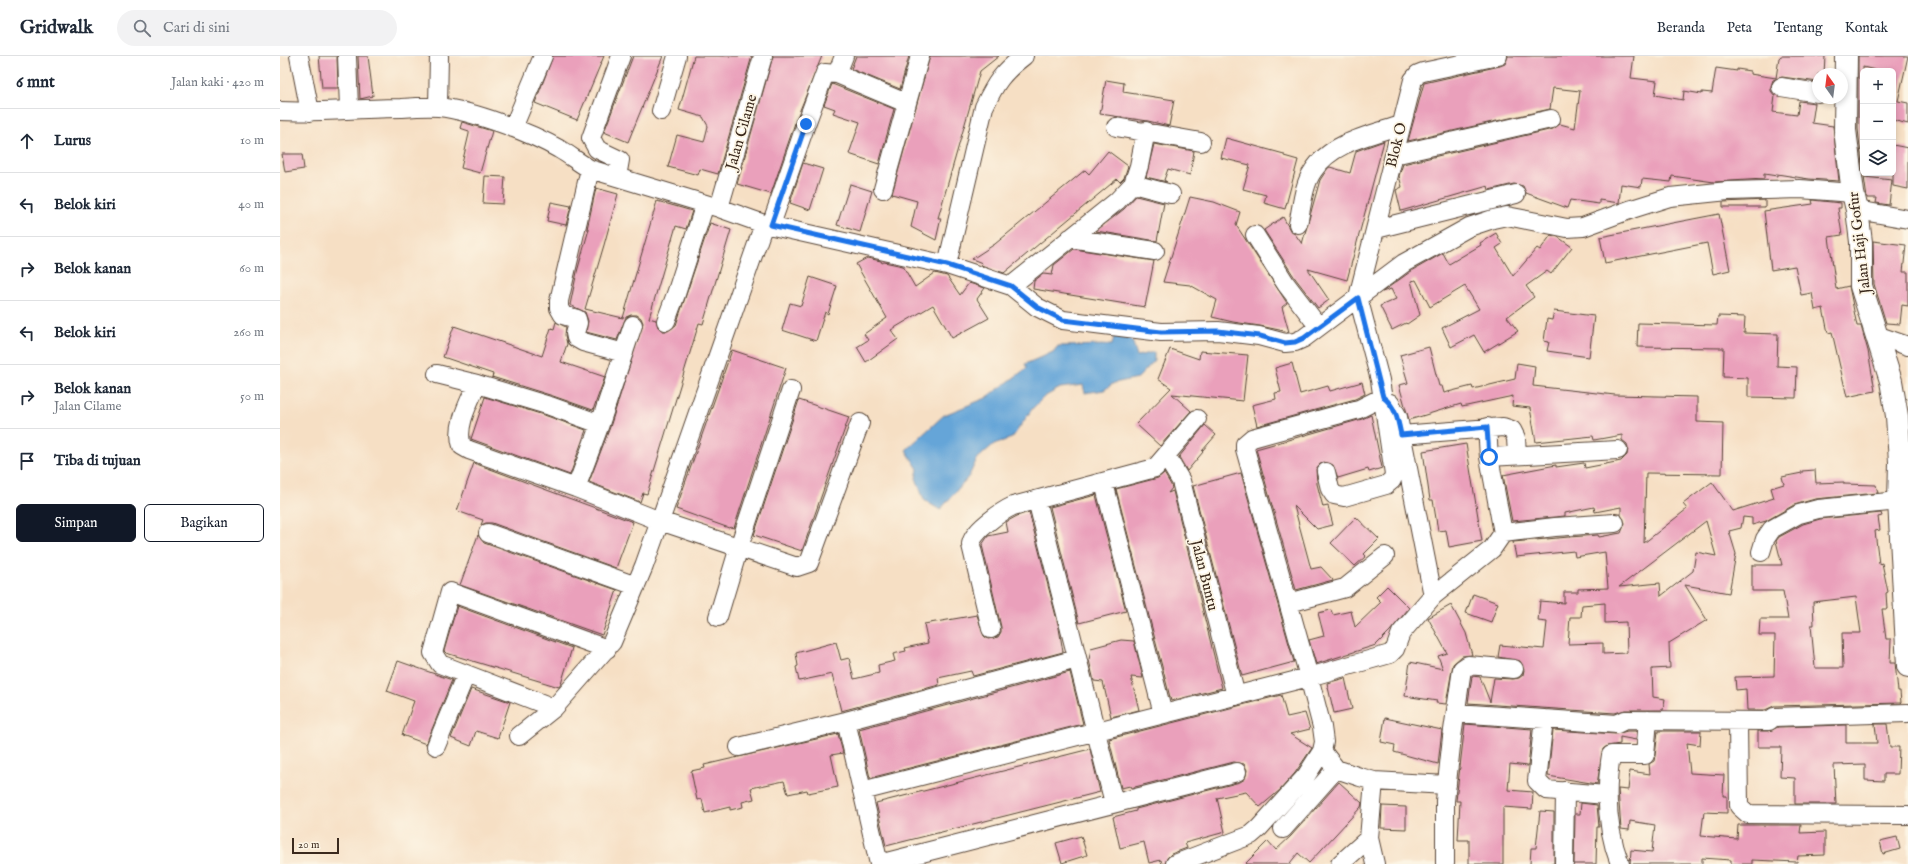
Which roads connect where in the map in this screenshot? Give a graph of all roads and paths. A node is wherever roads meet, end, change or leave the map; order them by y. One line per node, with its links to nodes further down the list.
1 (299, 56): 23 (street)
2 (347, 56): 20 (street)
3 (439, 56): 19 (street)
4 (543, 56): 27 (street)
5 (620, 56): 32 (street)
6 (677, 56): 22 (street)
7 (763, 56): 38 (street, Jalan Cilame)
8 (844, 56): 14 (street)
9 (920, 56): 17 (street)
10 (1024, 56): 46 (street)
11 (1498, 56): 25 (street, Blok O)
12 (1846, 56): 13 (street, Jalan Haji Gofur)
13 (1845, 68)
14 (838, 74): 17 (street); 41 (street)
15 (1781, 87): 16 (street)
16 (1812, 93)
17 (906, 103): 34 (street)
18 (1843, 104): 37 (street, Jalan Haji Gofur)
19 (438, 107): 20 (street); 27 (street)
20 (349, 108): 23 (street)
21 (280, 111): 23 (street)
22 (661, 111)
23 (310, 112)
24 (1551, 119): 30 (street)
25 (1401, 126): 30 (street, Blok O); 40 (street)
26 (1116, 127): 28 (street)
27 (513, 128): 31 (street)
28 (1146, 132): 29 (street); 33 (street)
29 (1201, 142)
30 (1394, 155): 42 (street, Blok O)
31 (590, 169): 32 (street); 54 (street)
32 (616, 177): 38 (street)
33 (1133, 184): 35 (street); 44 (street)
34 (883, 188)
35 (1171, 194)
36 (1516, 194): 42 (street)
37 (1855, 202): 39 (street); 48 (street); 52 (street, Jalan Haji Gofur)
38 (712, 206): 41 (street); 49 (street, Jalan Cilame)
39 (1908, 219)
40 (1298, 224)
41 (768, 225): 46 (street); 73 (street)
42 (1376, 229): 48 (street, Blok O)
43 (1255, 235): 51 (street)
44 (1070, 238): 45 (street); 47 (street)
45 (1155, 251)
46 (947, 265): 47 (street)
47 (1011, 286): 51 (street)
48 (1358, 298): 51 (street); 58 (street)
49 (666, 320)
50 (633, 325): 54 (street)
51 (1318, 326)
52 (1876, 335): 53 (street); 72 (street, Jalan Haji Gofur)
53 (1908, 346)
54 (624, 353): 61 (street)
55 (437, 374): 56 (street)
56 (477, 384): 61 (street); 70 (street)
57 (791, 390): 77 (street)
58 (1383, 397): 63 (street); 68 (street); 82 (street)
59 (1197, 419): 66 (street)
60 (860, 423): 77 (street)
61 (600, 424): 70 (street)
62 (1487, 427): 63 (street); 65 (street); 67 (street)
63 (1401, 435): 81 (street)
64 (1618, 450): 65 (street)
65 (1517, 455): 67 (street)
66 (1166, 456): 69 (street); 91 (street, Jalan Buntu)
67 (1489, 457): 76 (street)
68 (1326, 472)
69 (1104, 483): 71 (street); 95 (street)
70 (576, 488): 73 (street)
71 (1036, 500): 84 (street); 86 (street)
72 (1899, 501): 78 (street); 87 (street, Jalan Haji Gofur)
73 (660, 521): 77 (street); 80 (street)
74 (1614, 523): 76 (street)
75 (488, 533): 80 (street)
76 (1503, 534): 81 (street)
77 (739, 547): 83 (street)
78 (1761, 552)
79 (1385, 556): 82 (street)
80 (636, 586): 85 (street)
81 (1433, 596): 90 (street)
82 (1289, 603): 90 (street)
83 (718, 617)
84 (991, 629)
85 (607, 650): 89 (street); 92 (street)
86 (1077, 659): 98 (street); 100 (street)
87 (1908, 666)
88 (1514, 669): 93 (street)
89 (466, 674): 92 (street); 102 (street)
90 (1309, 677): 91 (street); 104 (street)
91 (1236, 696): 95 (street)
92 (554, 708): 101 (street)
93 (1456, 713): 96 (street); 108 (street)
94 (1908, 713): 99 (street)
95 (1163, 714): 100 (street)
96 (1544, 719): 97 (street); 110 (street)
97 (1648, 720): 99 (street); 111 (street)
98 (846, 721): 103 (street); 109 (street)
99 (1738, 721): 113 (street)
100 (1096, 731): 109 (street); 112 (street)
101 (519, 736)
102 (436, 746)
103 (739, 747)
104 (1322, 751): 105 (street); 117 (street)
105 (1336, 769): 107 (street); 114 (street)
106 (1237, 772): 112 (street)
107 (1374, 781): 108 (street); 115 (street)
108 (1447, 785): 120 (street)
109 (862, 791): 116 (street)
110 (1565, 791): 111 (street); 121 (street)
111 (1606, 795): 122 (street)
112 (1114, 803): 116 (street)
113 (1908, 815)
114 (1282, 829)
115 (1369, 838): 118 (street); 119 (street)
116 (879, 864)
117 (1175, 864)
118 (1340, 864)
119 (1376, 864)
120 (1445, 864)
121 (1564, 864)
122 (1620, 864)

